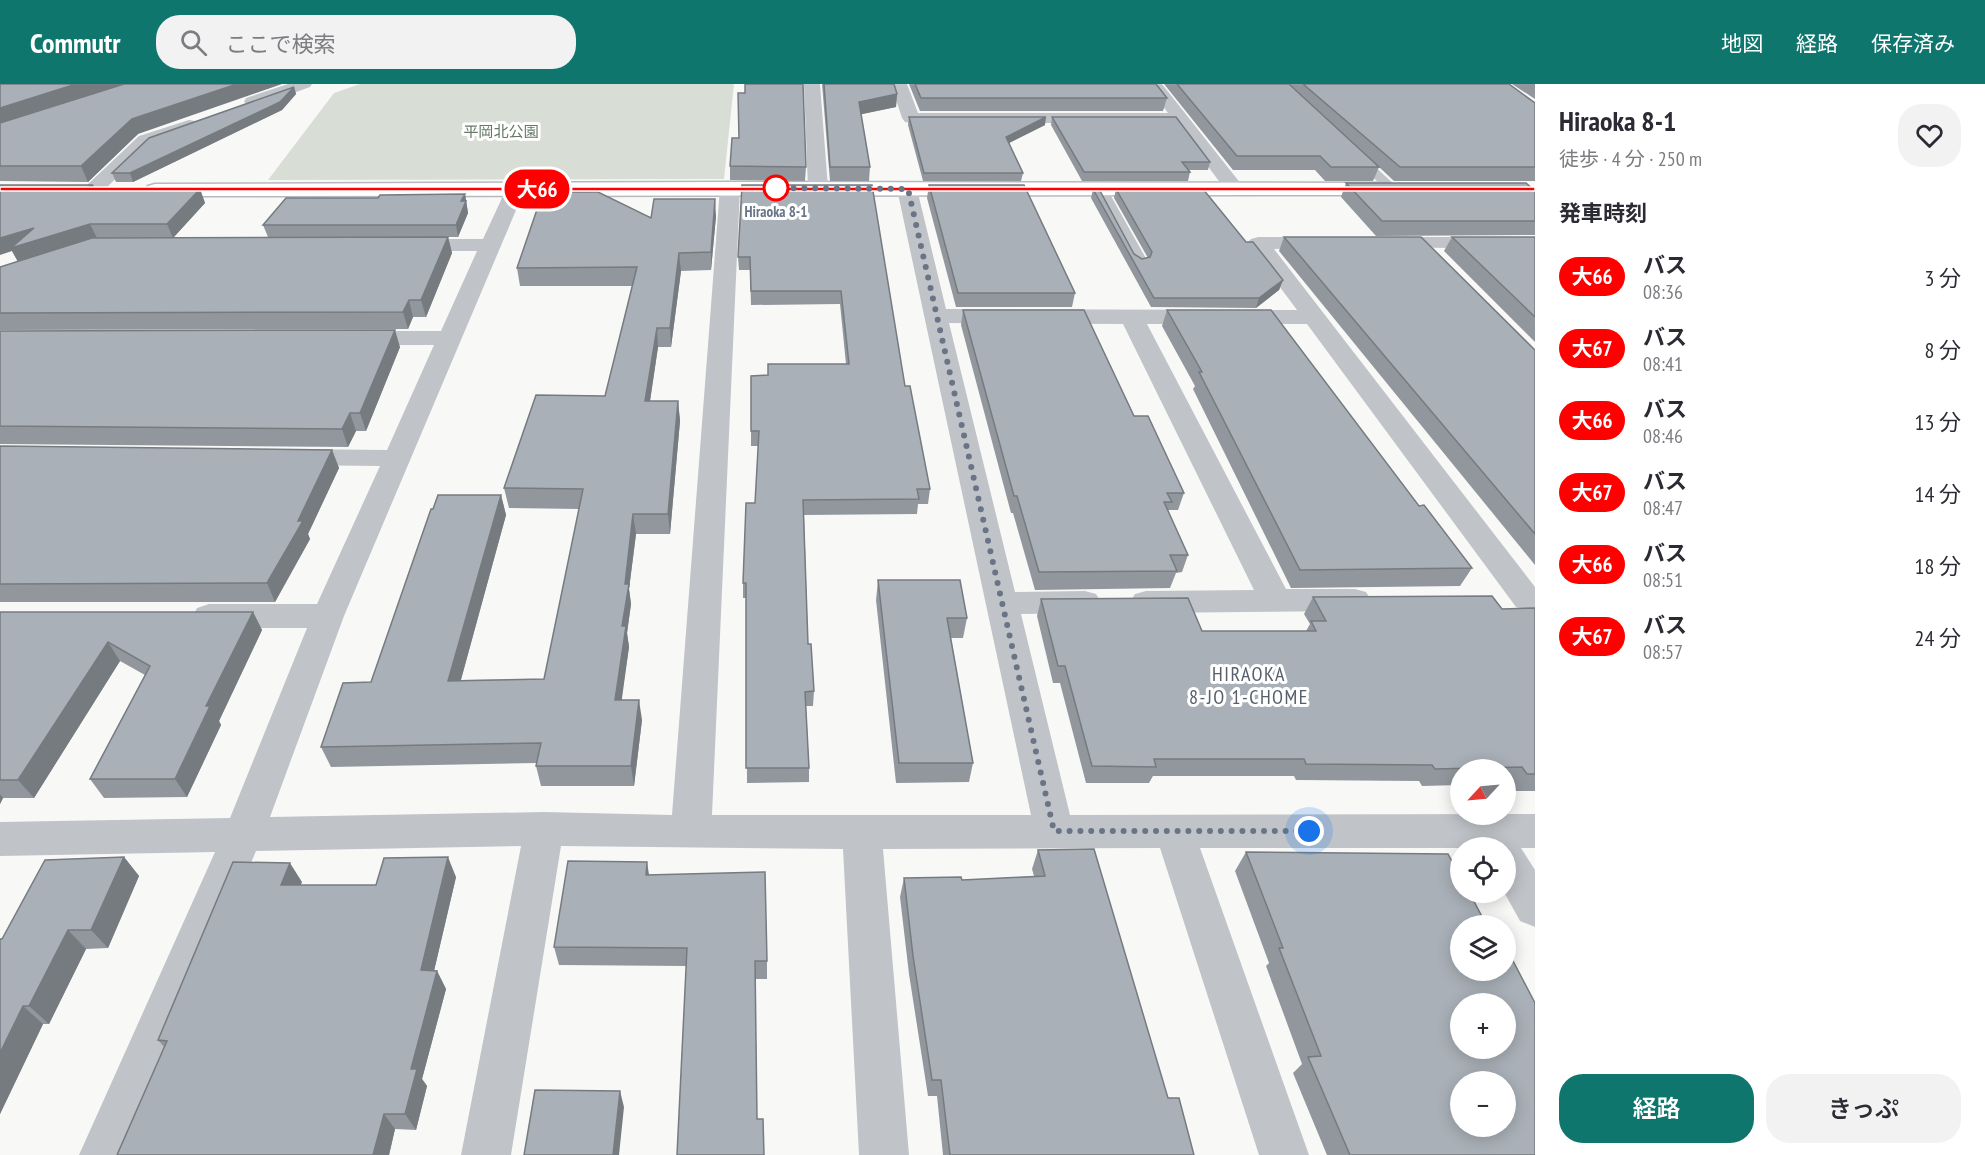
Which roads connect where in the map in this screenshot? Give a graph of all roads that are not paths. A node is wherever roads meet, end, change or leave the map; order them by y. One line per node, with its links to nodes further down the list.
1 (304, 84): 5 (street)
2 (812, 84): 10 (street)
3 (899, 84): 7 (street)
4 (1154, 84): 7 (street)
5 (240, 107)
6 (208, 118): 18 (street)
7 (1181, 118): 14 (street)
8 (1350, 149): 15 (lane)
9 (729, 188): 10 (street); 11 (street); 46 (street)
10 (818, 188): 12 (street)
11 (515, 189): 20 (street); 24 (street)
12 (908, 189): 13 (street); 27 (street)
13 (1101, 189): 14 (street); 25 (lane)
14 (1235, 189): 15 (street)
15 (1392, 189): 16 (street)
16 (1415, 189)
17 (70, 190): 18 (street)
18 (93, 190): 19 (street)
19 (117, 190)
20 (141, 190)
21 (1420, 243): 22 (street); 26 (street); 29 (street)
22 (1535, 243)
23 (382, 245): 24 (street)
24 (489, 245): 31 (street)
25 (1141, 262)
26 (1445, 267)
27 (936, 316): 28 (street); 38 (street)
28 (1131, 316): 29 (street); 37 (street)
29 (1312, 317): 35 (street)
30 (331, 338): 31 (street)
31 (449, 338): 33 (street)
32 (269, 457): 33 (street)
33 (397, 458): 40 (street)
34 (1491, 599): 35 (street)
35 (1531, 599)
36 (1383, 600): 37 (street)
37 (1276, 601): 38 (street)
38 (1003, 603): 43 (street)
39 (176, 616): 40 (street)
40 (328, 616): 47 (street)
41 (544, 829): 46 (street); 47 (street); 54 (street)
42 (862, 831): 43 (street); 46 (street); 55 (street)
43 (1054, 831): 44 (street)
44 (1174, 831): 50 (street); 56 (street)
45 (1535, 831): 49 (street)
46 (691, 832)
47 (243, 834): 48 (street); 53 (street)
48 (0, 839)
49 (1516, 839)
50 (1450, 844)
51 (1516, 876): 52 (street)
52 (1535, 908)
53 (104, 1155)
54 (486, 1155)
55 (884, 1155)
56 (1284, 1155)

